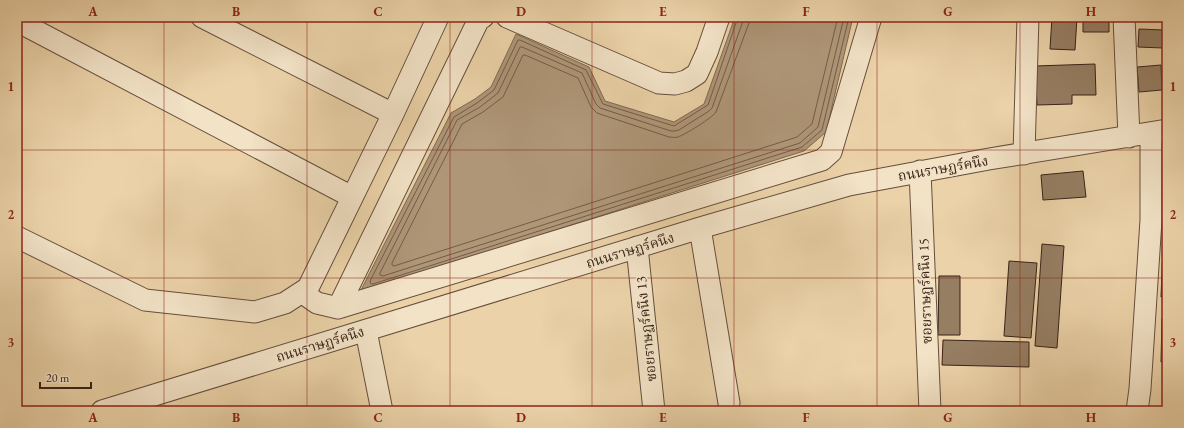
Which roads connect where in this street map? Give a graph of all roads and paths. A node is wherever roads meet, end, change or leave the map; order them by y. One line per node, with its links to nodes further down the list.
1 (202, 17): 10 (street)
2 (438, 17): 10 (street)
3 (483, 17): 20 (street)
4 (507, 17): 5 (street)
5 (719, 17)
6 (871, 17): 20 (street)
7 (1028, 17): 13 (street)
8 (1124, 17): 12 (street)
9 (17, 21): 15 (street)
10 (392, 114): 15 (street)
11 (1159, 132): 12 (street, ถนนราษฏร์คนึง); 27 (street)
12 (1129, 137): 13 (street, ถนนราษฏร์คนึง)
13 (1024, 154): 14 (street, ถนนราษฏร์คนึง)
14 (920, 171): 16 (street, ถนนราษฏร์คนึง); 26 (street, ซอยราษฏร์คนึง 15)
15 (352, 197): 19 (street)
16 (700, 228): 18 (street, ถนนราษฏร์คนึง); 22 (street)
17 (17, 237): 19 (street)
18 (637, 247): 21 (street, ถนนราษฏร์คนึง); 25 (street, ซอยราษฏร์คนึง 13)
19 (308, 288): 20 (street)
20 (338, 308)
21 (366, 331): 23 (street, ถนนราษฏร์คนึง); 24 (street)
22 (730, 403)
23 (102, 411)
24 (382, 411)
25 (654, 411)
26 (930, 411)
27 (1138, 411)

